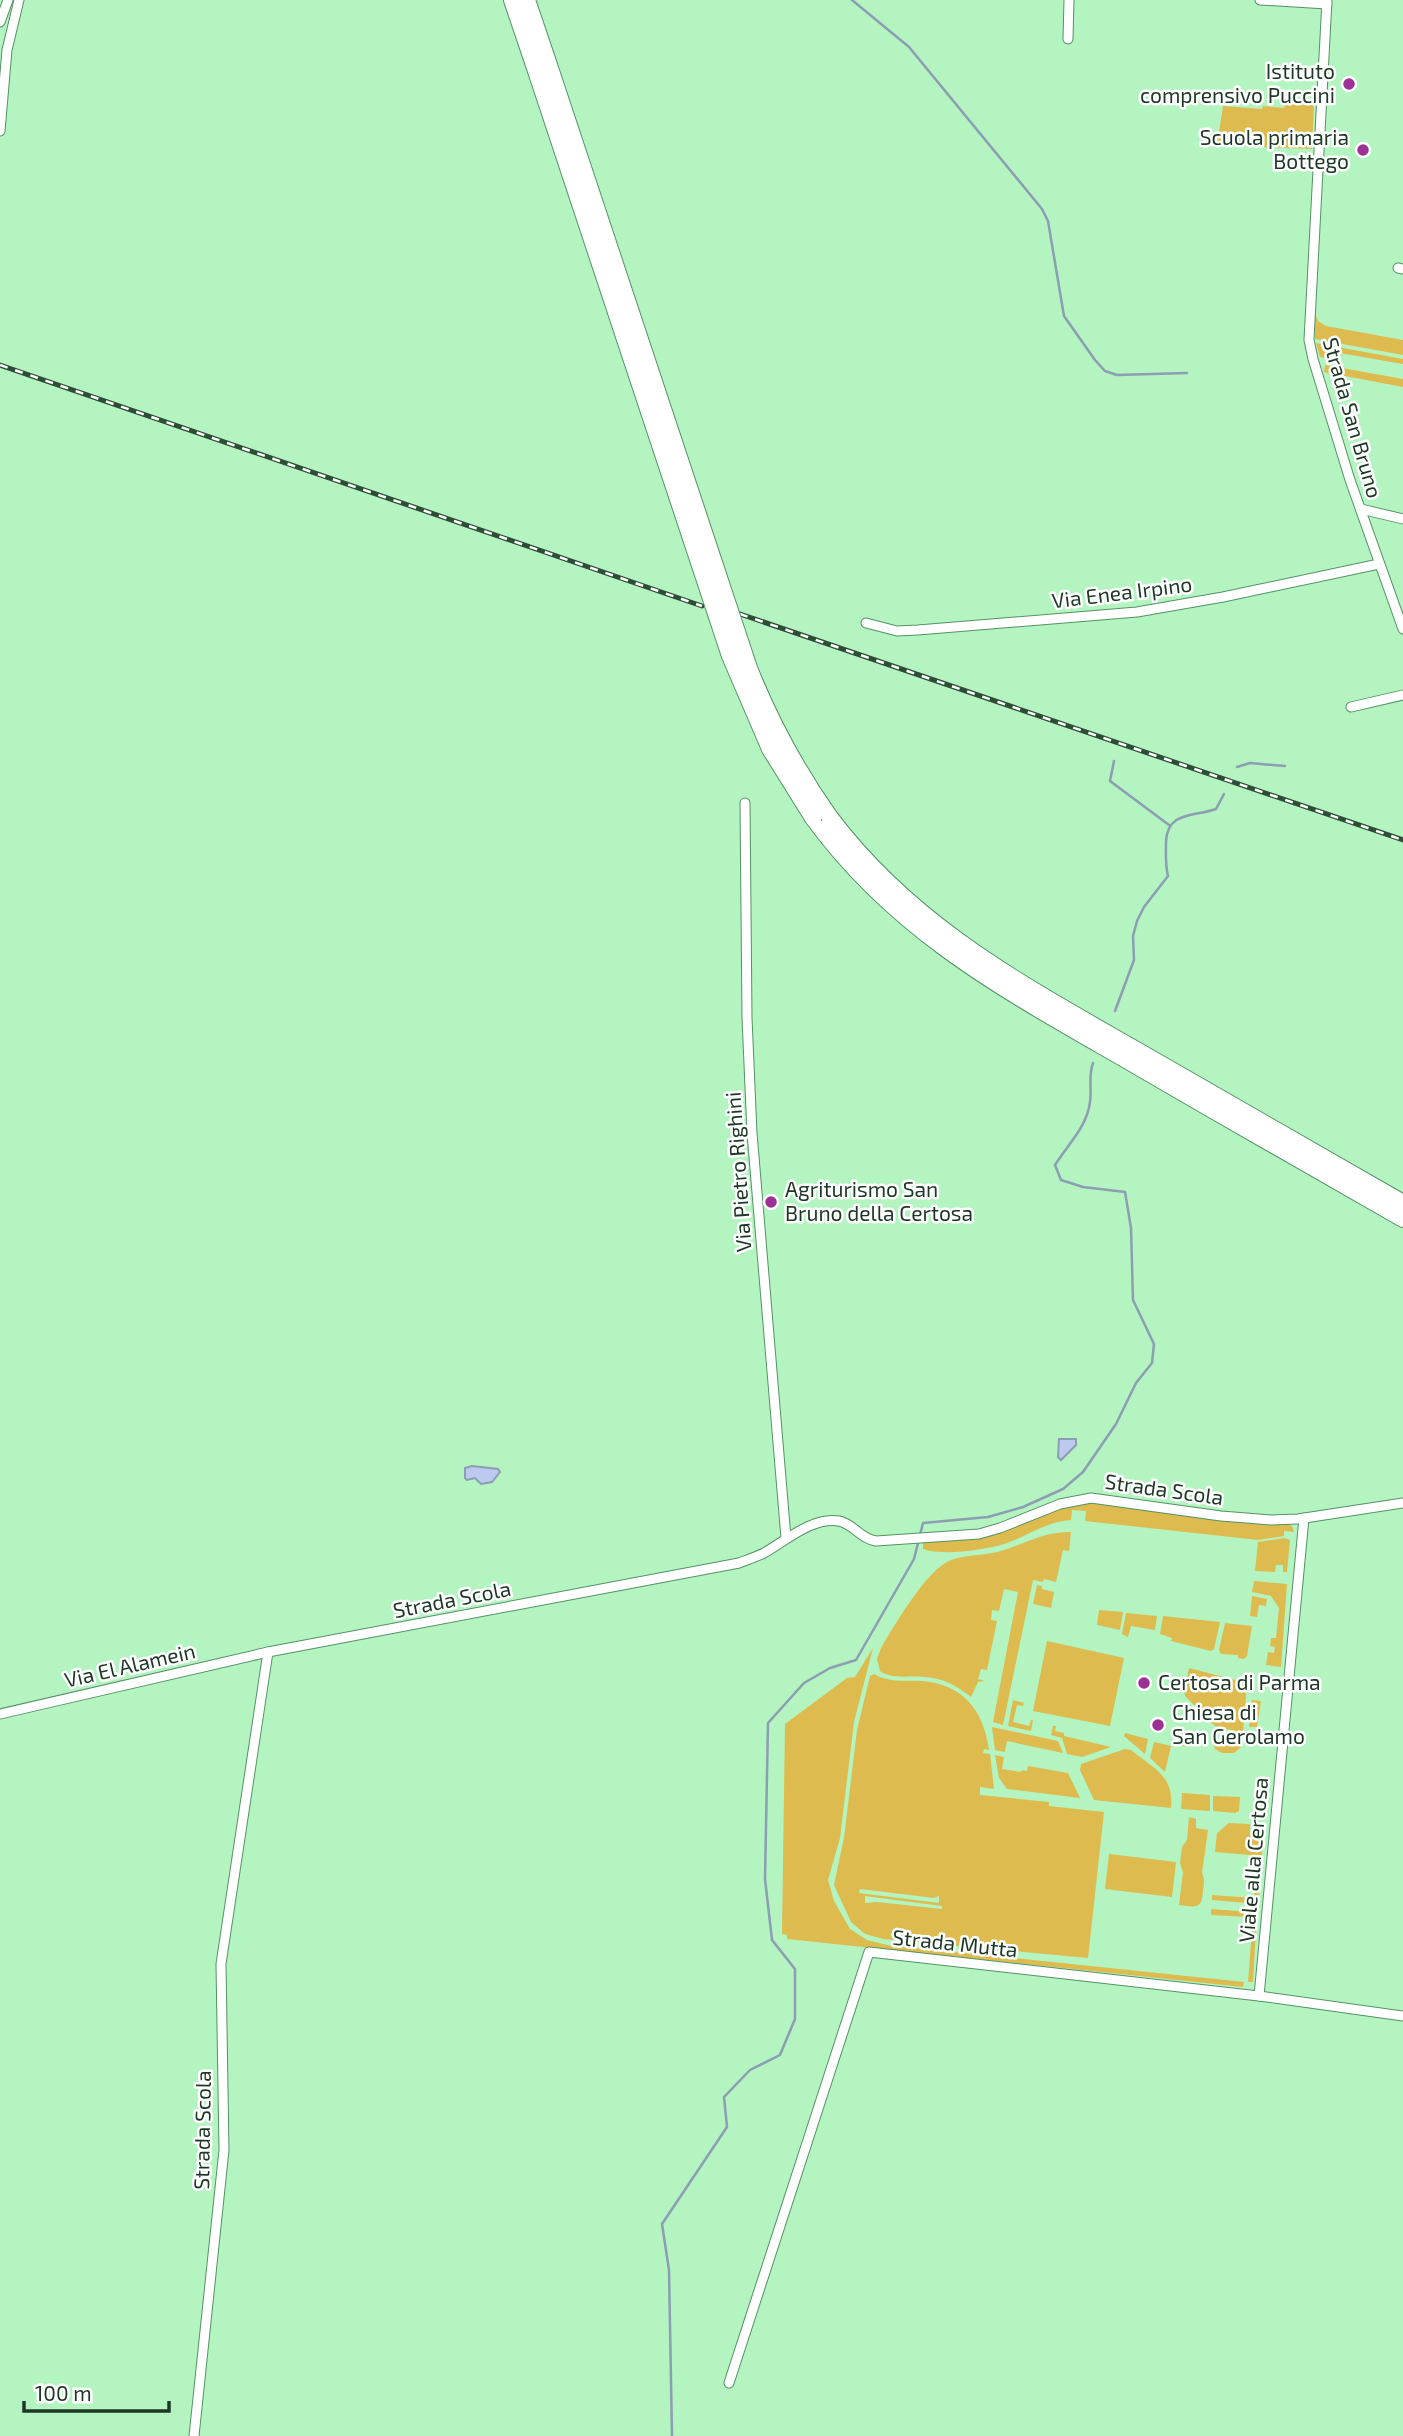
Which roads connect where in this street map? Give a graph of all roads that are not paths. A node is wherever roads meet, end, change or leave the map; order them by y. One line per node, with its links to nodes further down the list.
1 (8, 0): 8 (street)
2 (19, 0): 11 (street)
3 (512, 0): 10 (highway)
4 (527, 0): 10 (highway)
5 (1069, 0): 9 (street)
6 (1260, 0): 7 (street)
7 (1327, 2): 12 (street, Strada San Bruno)
8 (0, 22)
9 (1068, 39)
10 (541, 65): 20 (highway, bridge)
11 (0, 131)
12 (1360, 509): 13 (street); 14 (street, Strada San Bruno)
13 (1403, 519)
14 (1379, 564): 15 (street, Via Enea Irpino); 16 (street, Strada San Bruno)
15 (866, 623)
16 (1403, 629)
17 (1403, 695): 18 (street)
18 (1351, 707)
19 (746, 803): 25 (street, Via Pietro Righini)
20 (821, 817): 21 (highway); 22 (highway)
21 (1403, 1203)
22 (1403, 1219)
23 (1403, 1503): 24 (street, Strada Scola)
24 (1304, 1518): 25 (street, Strada Scola); 28 (street, Viale alla Certosa)
25 (786, 1538): 26 (street, Strada Scola)
26 (268, 1653): 27 (street, Via El Alamein); 31 (street, Strada Scola)
27 (0, 1714)
28 (1259, 1996): 29 (street, Strada Mutta); 30 (street, Strada Mutta)
29 (1403, 2016)
30 (729, 2383)
31 (194, 2436)

